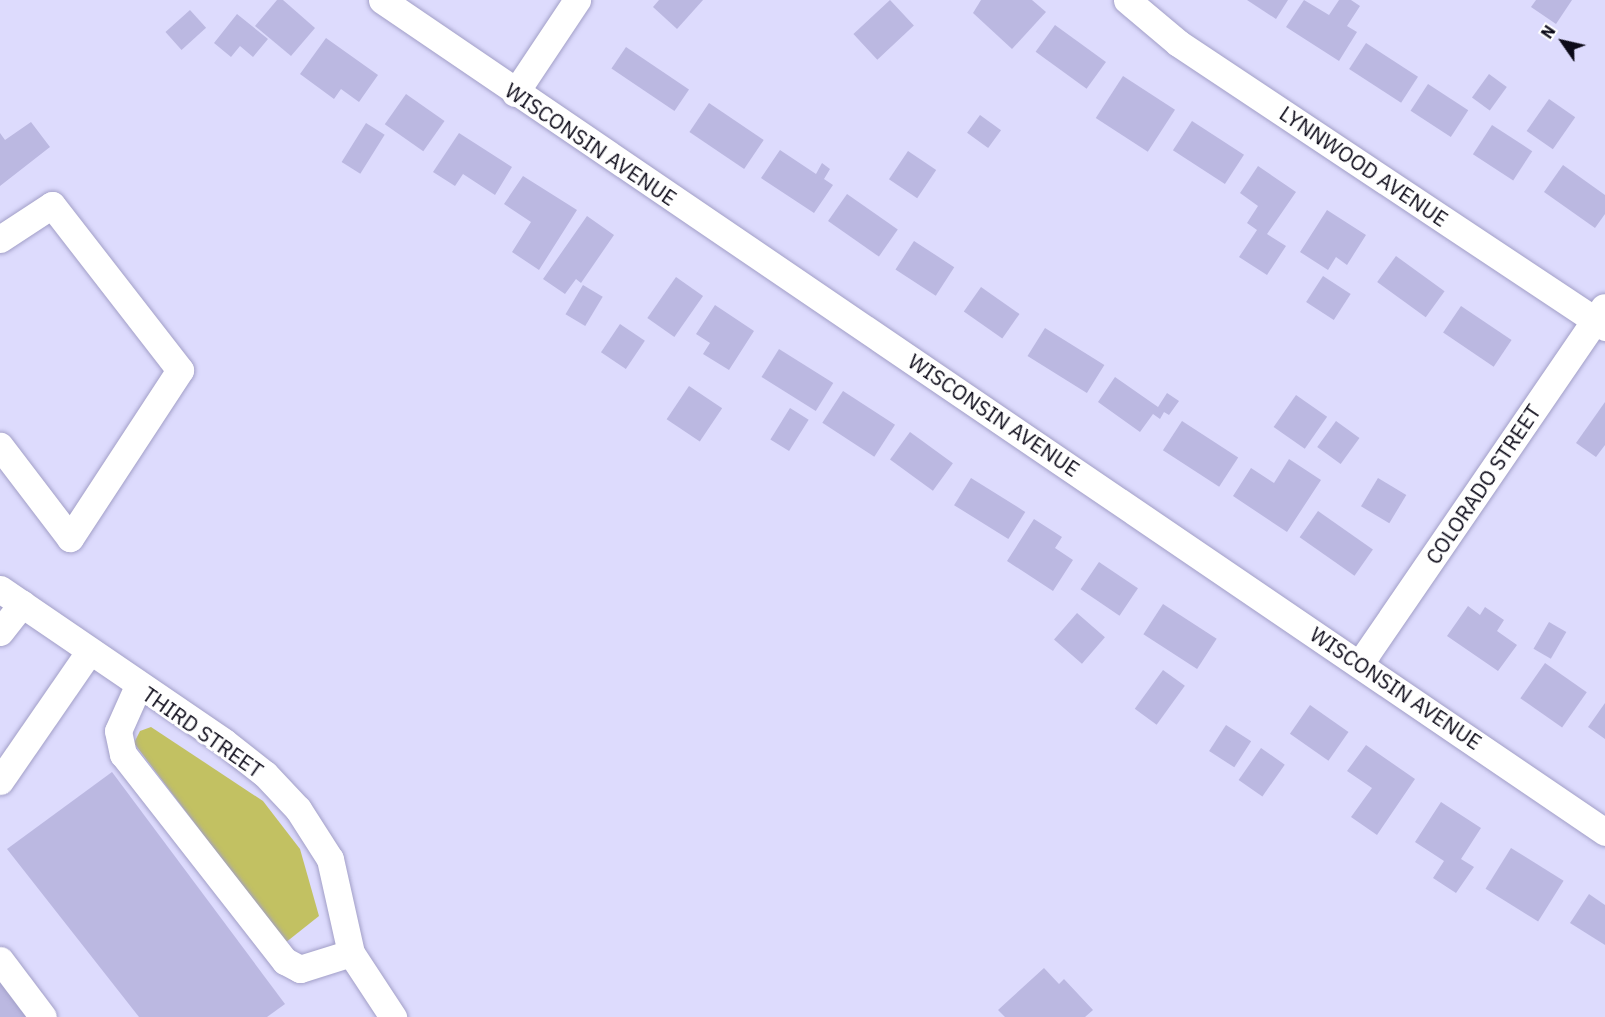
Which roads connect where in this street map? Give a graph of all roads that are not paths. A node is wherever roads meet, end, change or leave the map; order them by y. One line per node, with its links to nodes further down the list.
1 (382, 0): 4 (street, WISCONSIN AVENUE)
2 (577, 0): 4 (street)
3 (1127, 0): 6 (street, LYNNWOOD AVENUE)
4 (515, 93): 11 (street, WISCONSIN AVENUE)
5 (0, 238): 7 (street)
6 (1602, 318): 11 (street, COLORADO STREET)
7 (0, 446)
8 (11, 597): 9 (street); 10 (street, THIRD STREET)
9 (0, 632)
10 (89, 652): 12 (street, THIRD STREET); 13 (street)
11 (1361, 662): 14 (street, WISCONSIN AVENUE)
12 (138, 686): 15 (street, THIRD STREET); 15 (street)
13 (0, 781)
14 (1605, 832)
15 (351, 953): 17 (street, THIRD STREET)
16 (0, 960): 18 (street)
17 (389, 1015)
18 (43, 1017)

